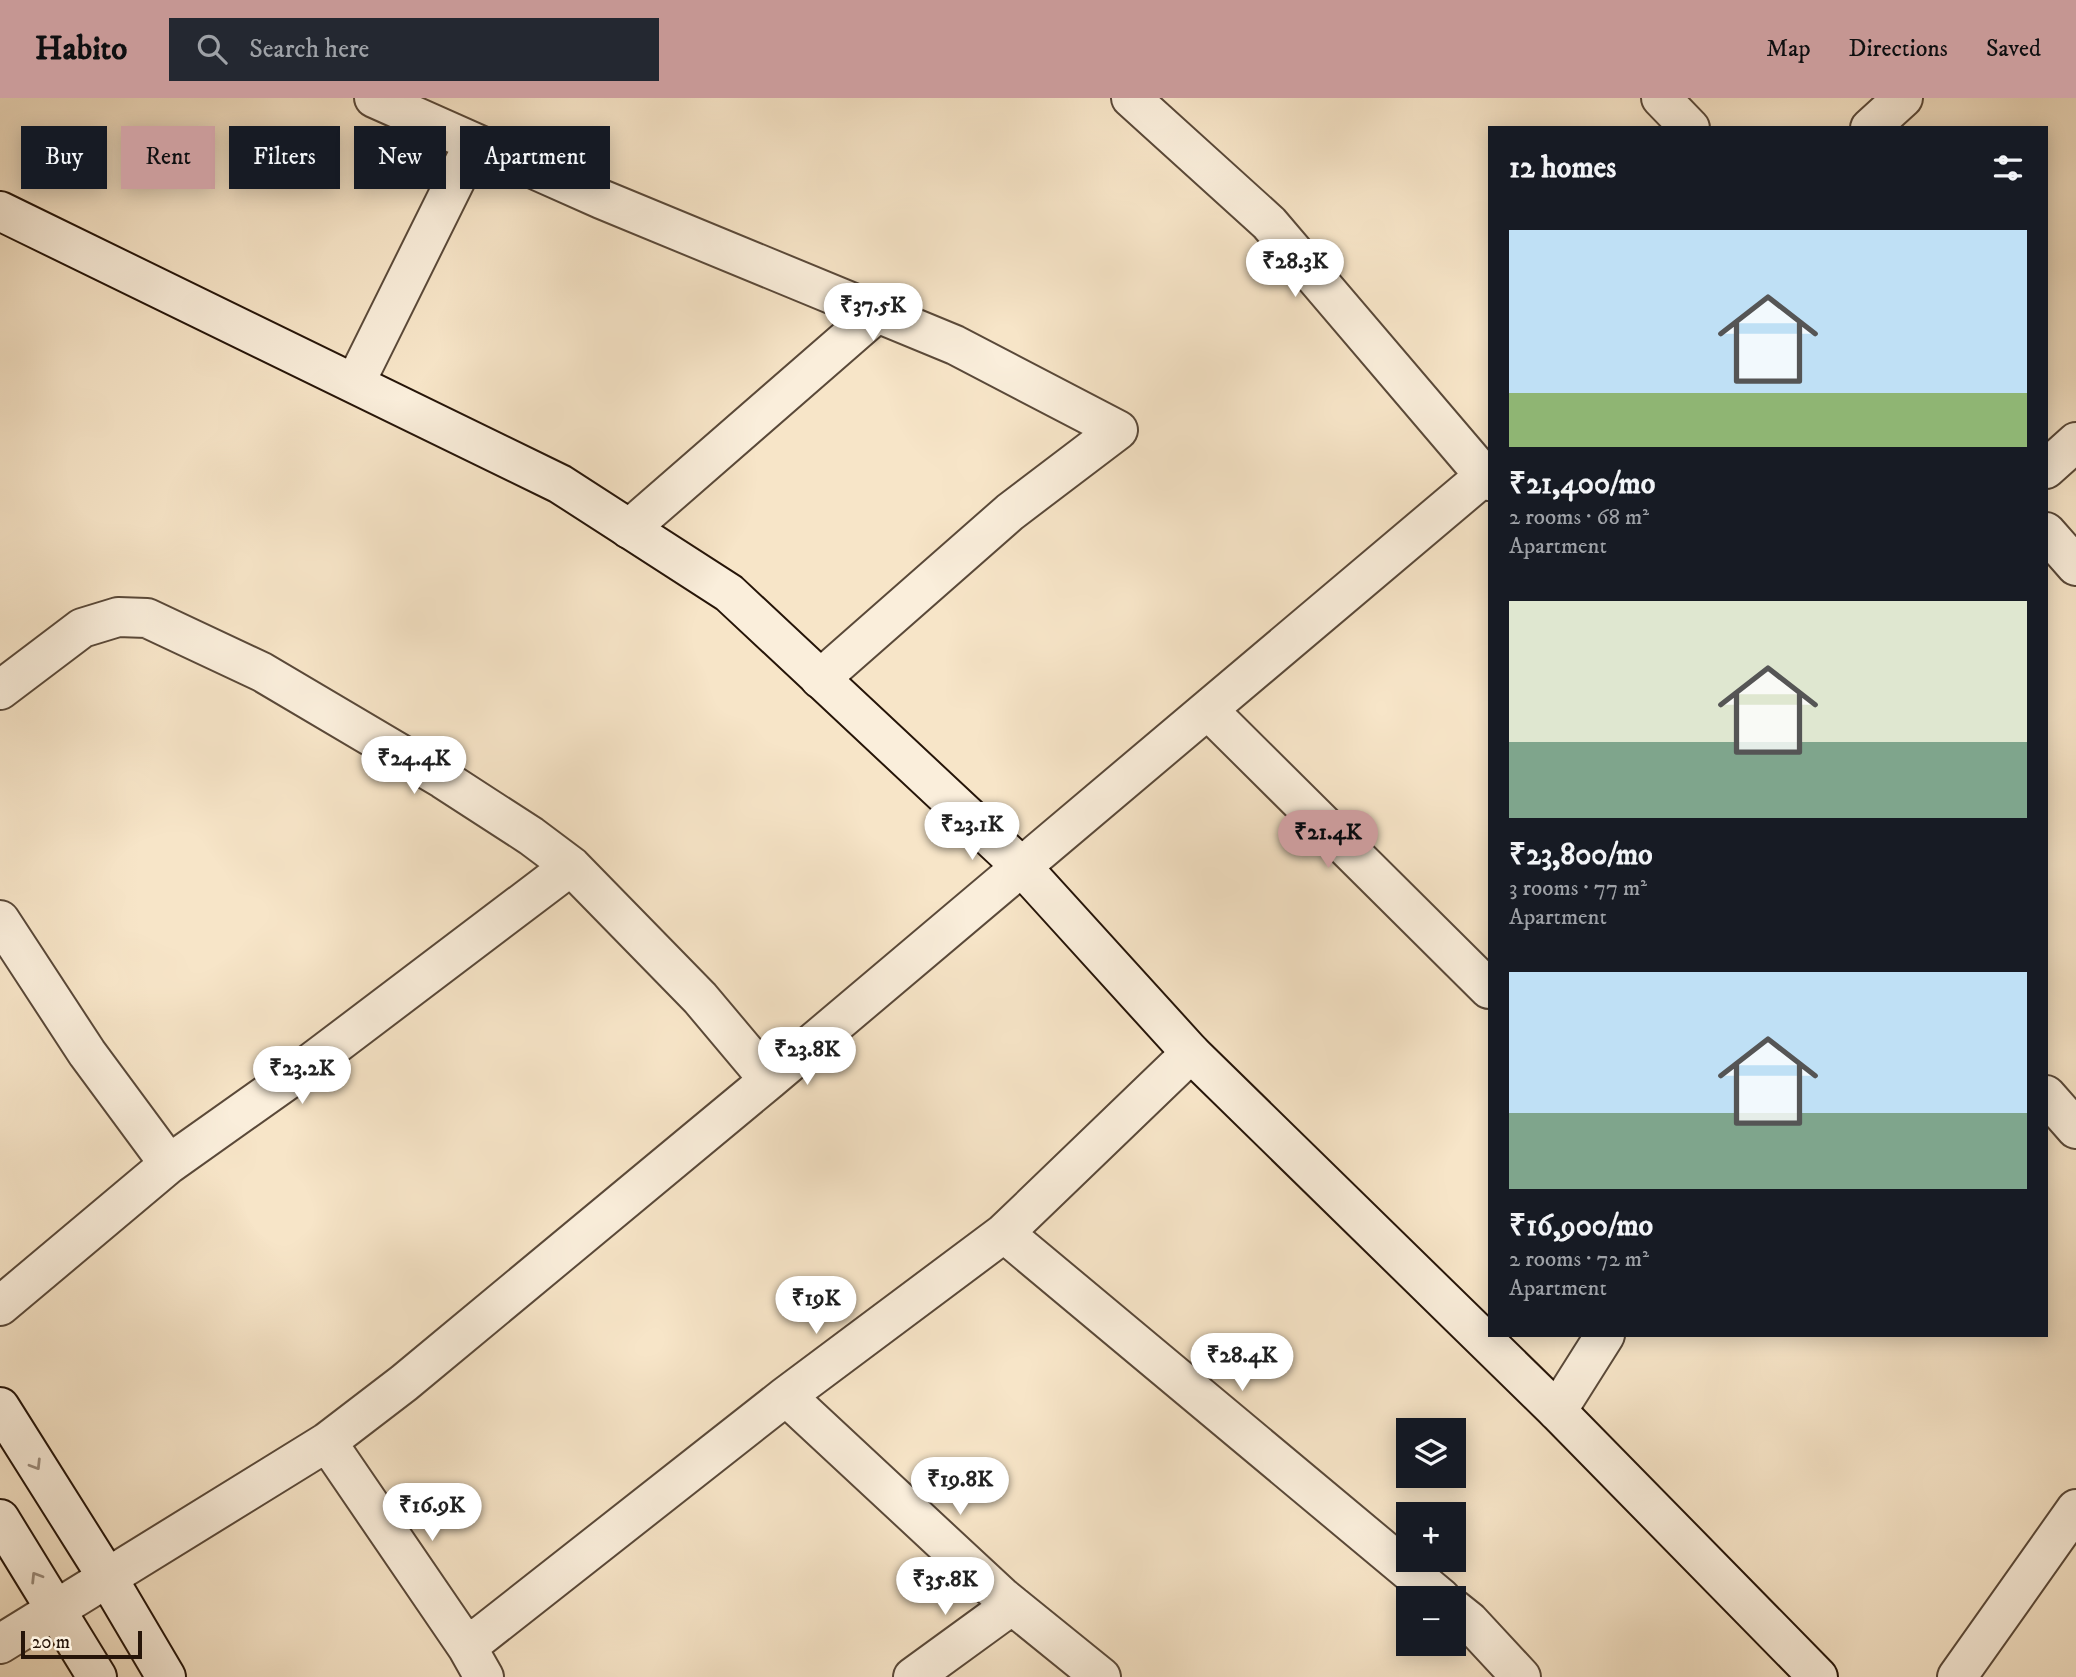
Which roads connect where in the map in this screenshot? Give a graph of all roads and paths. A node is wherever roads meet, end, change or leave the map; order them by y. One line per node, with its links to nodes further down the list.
1 (374, 98): 7 (street)
2 (1131, 98): 15 (street)
3 (1661, 98): 5 (street)
4 (1903, 98): 6 (street)
5 (1688, 126)
6 (1872, 126)
7 (460, 137)
8 (460, 171): 12 (street)
9 (576, 189): 11 (street)
10 (0, 211): 12 (street)
11 (877, 313): 16 (street); 19 (street)
12 (355, 383): 16 (street)
13 (2076, 442): 14 (street)
14 (2048, 466)
15 (1488, 476): 21 (street)
16 (629, 529): 19 (street)
17 (2048, 534): 18 (street)
18 (2076, 566)
19 (820, 679): 23 (street)
20 (0, 690): 22 (street)
21 (1208, 710): 23 (street); 25 (street)
22 (571, 866): 27 (street); 30 (street)
23 (1022, 867): 26 (street); 27 (street)
24 (0, 920): 30 (street)
25 (1488, 988)
26 (1191, 1053): 31 (street); 36 (street)
27 (769, 1080): 37 (street)
28 (2048, 1097): 29 (street)
29 (2076, 1129)
30 (169, 1164): 32 (street)
31 (1004, 1233): 34 (street); 41 (street)
32 (0, 1306)
33 (1604, 1337): 36 (street)
34 (786, 1396): 42 (street); 46 (street)
35 (0, 1407): 40 (street, one-way to 40)
36 (1557, 1410): 52 (street)
37 (327, 1441): 40 (street); 46 (street)
38 (2076, 1509): 53 (street)
39 (0, 1519): 43 (street, one-way to 39)
40 (107, 1577): 43 (street); 48 (street)
41 (1427, 1586)
42 (1012, 1605): 49 (street); 50 (street)
43 (56, 1609): 45 (street); 47 (street)
44 (1466, 1621): 51 (street)
45 (0, 1644)
46 (475, 1662)
47 (97, 1677)
48 (166, 1677)
49 (913, 1677)
50 (1101, 1677)
51 (1521, 1677)
52 (1818, 1677)
53 (1957, 1677)

